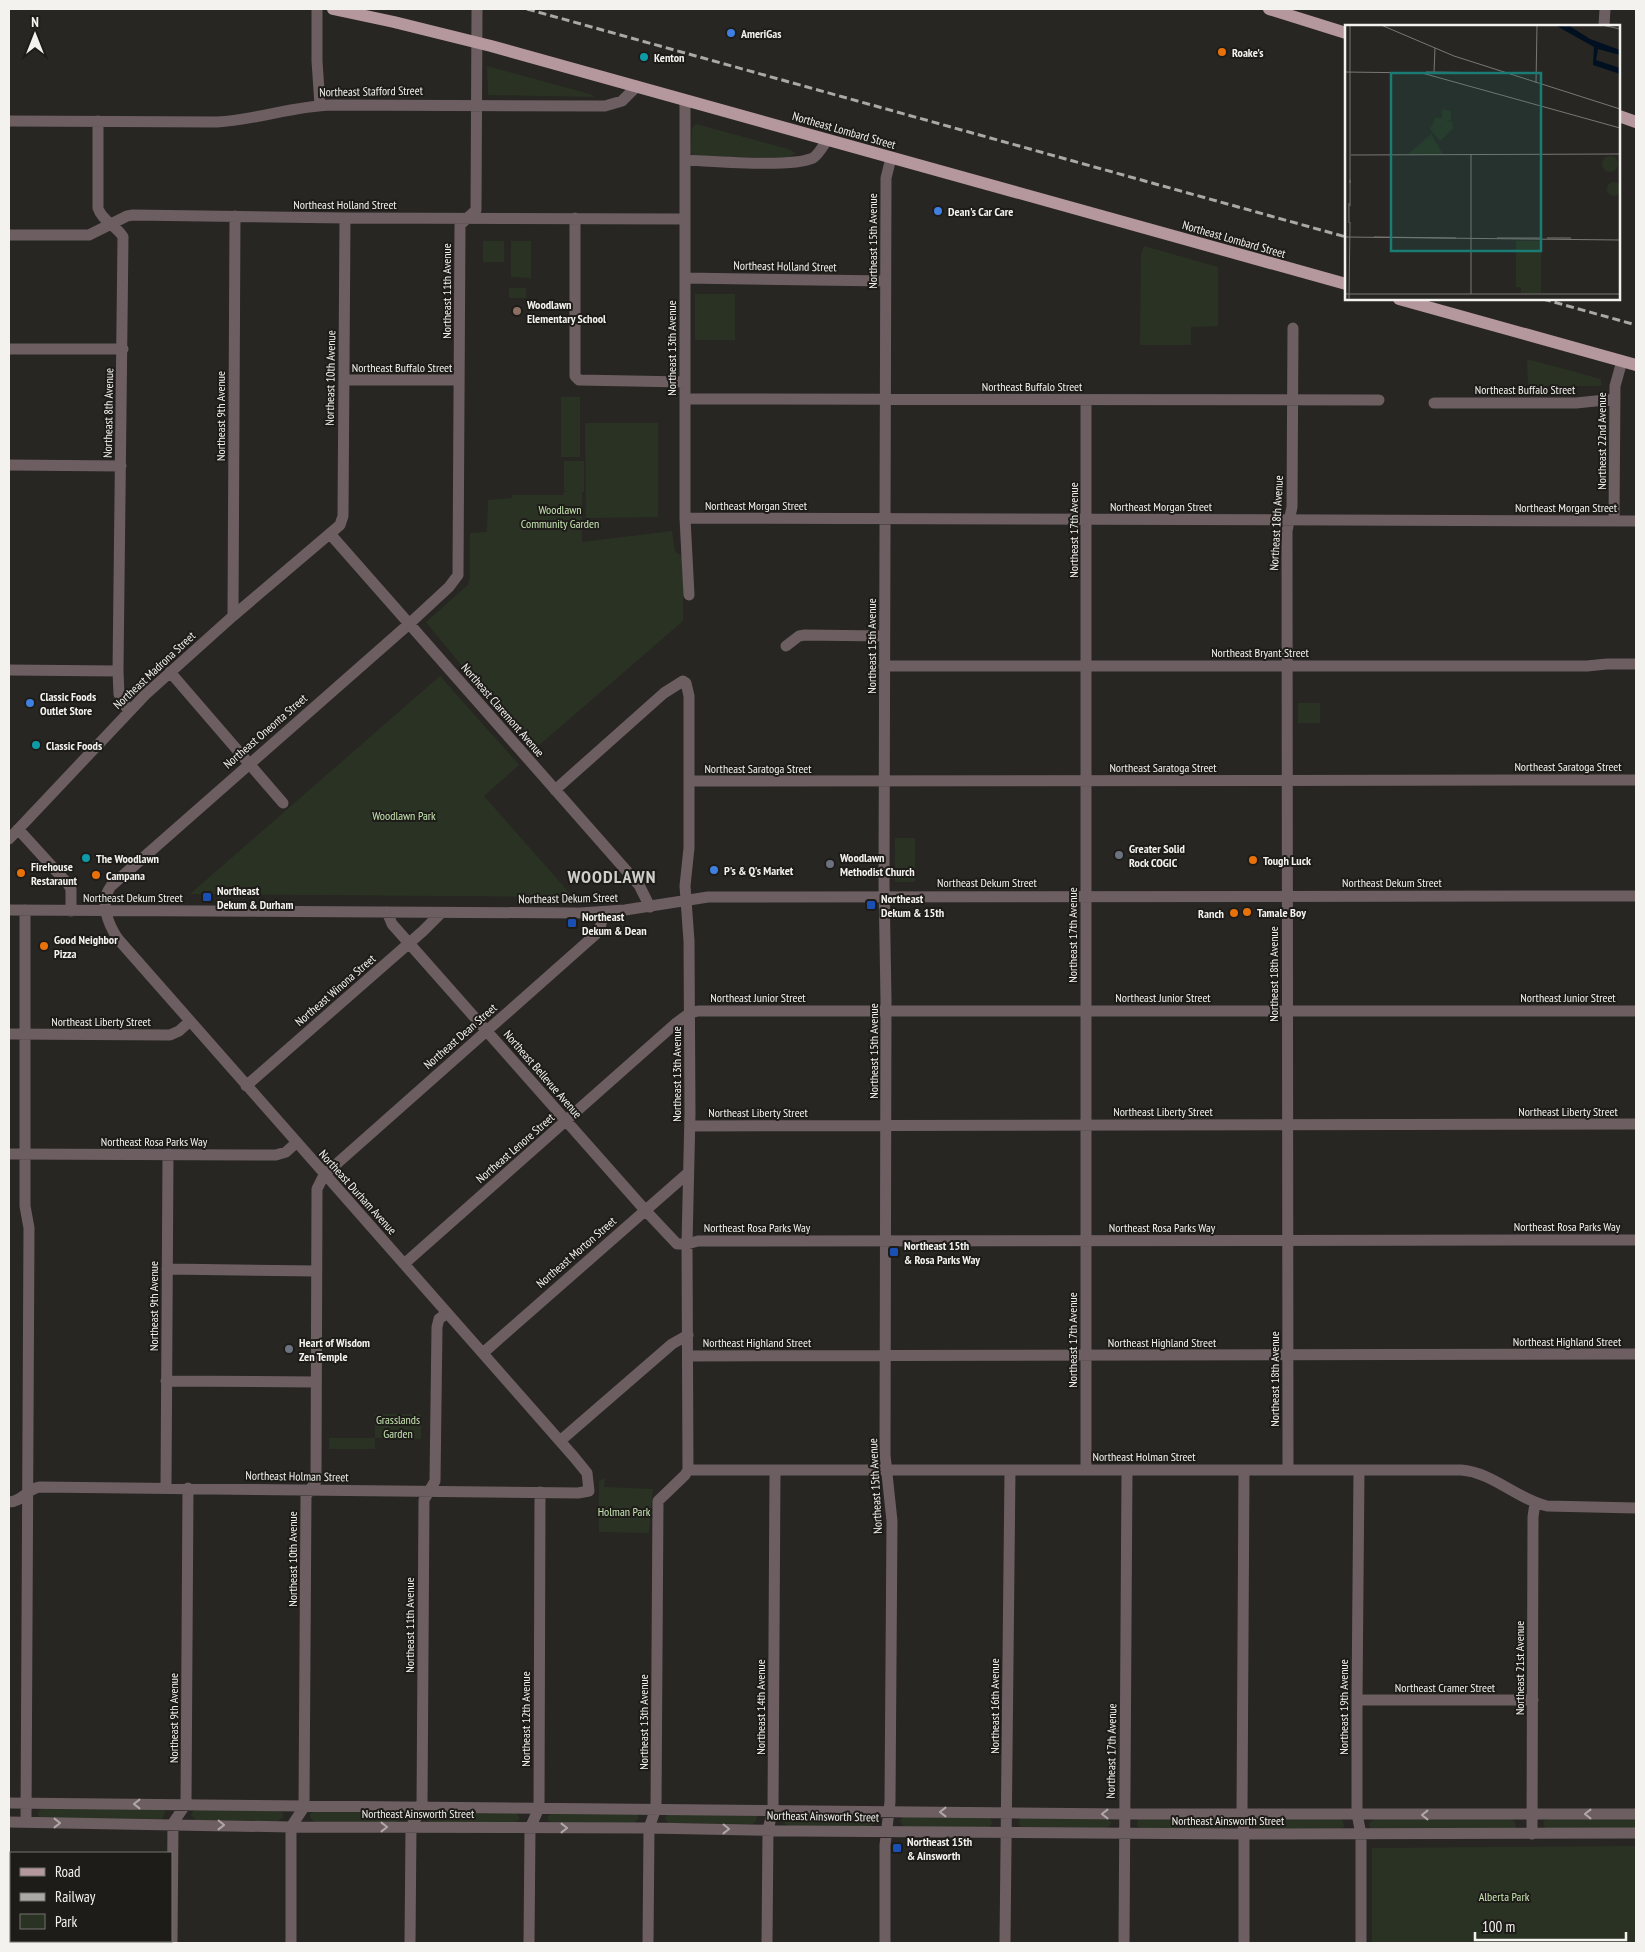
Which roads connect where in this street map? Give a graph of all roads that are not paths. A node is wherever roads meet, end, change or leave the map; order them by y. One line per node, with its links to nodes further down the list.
1 (317, 9): 12 (street)
2 (332, 9): 8 (main road, Northeast Lombard Street)
3 (477, 9): 8 (street, Northeast 11th Avenue)
4 (1269, 9): 7 (main road)
5 (1604, 9): 6 (street)
6 (1604, 25)
7 (1345, 33)
8 (476, 43): 9 (main road, Northeast Lombard Street); 11 (street, Northeast 11th Avenue)
9 (637, 86): 10 (main road, Northeast Lombard Street); 11 (street, Northeast Stafford Street)
10 (685, 100): 17 (main road, Northeast Lombard Street); 19 (street, Northeast 13th Avenue)
11 (476, 104): 12 (street, Northeast Stafford Street); 22 (street, Northeast 11th Avenue)
12 (320, 105): 15 (street, Northeast Stafford Street)
13 (1620, 116): 16 (main road)
14 (9, 121): 15 (street, Northeast Stafford Street)
15 (98, 121): 25 (street, Northeast 8th Avenue)
16 (1636, 122)
17 (827, 140): 18 (main road, Northeast Lombard Street); 19 (street)
18 (891, 158): 28 (street, Northeast 15th Avenue); 29 (main road, Northeast Lombard Street)
19 (685, 160): 24 (street, Northeast 13th Avenue)
20 (235, 216): 21 (street, Northeast Holland Street); 25 (street, Northeast Holland Street); 57 (street, Northeast 9th Avenue)
21 (345, 218): 22 (street, Northeast Holland Street); 36 (street, Northeast 10th Avenue)
22 (467, 218): 23 (street, Northeast Holland Street); 37 (street, Northeast 11th Avenue)
23 (575, 218): 24 (street, Northeast Holland Street); 38 (street)
24 (685, 218): 27 (street, Northeast 13th Avenue)
25 (111, 224): 26 (street, Northeast Holland Street); 33 (street, Northeast 8th Avenue)
26 (9, 235)
27 (685, 278): 28 (street, Northeast Holland Street); 38 (street, Northeast 13th Avenue)
28 (885, 281): 40 (street, Northeast 15th Avenue)
29 (1345, 284)
30 (1403, 300): 34 (main road)
31 (1293, 328): 44 (street, Northeast 18th Avenue)
32 (9, 349): 33 (street)
33 (123, 349): 47 (street, Northeast 8th Avenue)
34 (1622, 361): 35 (main road); 41 (street, Northeast 22nd Avenue)
35 (1636, 365)
36 (344, 380): 37 (street, Northeast Buffalo Street); 54 (street, Northeast 10th Avenue)
37 (460, 380): 55 (street, Northeast 11th Avenue)
38 (685, 382): 39 (street, Northeast 13th Avenue)
39 (685, 399): 40 (street, Northeast Buffalo Street); 48 (street, Northeast 13th Avenue)
40 (885, 399): 42 (street, Northeast Buffalo Street); 49 (street, Northeast 15th Avenue)
41 (1615, 399): 45 (street, Northeast Buffalo Street); 52 (street, Northeast 22nd Avenue)
42 (1086, 400): 44 (street, Northeast Buffalo Street); 50 (street, Northeast 17th Avenue)
43 (1379, 400): 44 (street, Northeast Buffalo Street)
44 (1292, 401): 51 (street, Northeast 18th Avenue)
45 (1434, 403)
46 (9, 465): 47 (street)
47 (121, 466): 66 (street, Northeast 8th Avenue)
48 (685, 518): 49 (street, Northeast Morgan Street); 56 (street, Northeast 13th Avenue)
49 (885, 520): 50 (street, Northeast Morgan Street); 59 (street, Northeast 15th Avenue)
50 (1086, 520): 51 (street, Northeast Morgan Street); 64 (street, Northeast 17th Avenue)
51 (1289, 520): 52 (street, Northeast Morgan Street); 63 (street, Northeast 18th Avenue)
52 (1614, 521): 53 (street, Northeast Morgan Street)
53 (1636, 521)
54 (331, 535): 57 (street, Northeast Madrona Street); 58 (street, Northeast Claremont Avenue)
55 (456, 580): 58 (street, Northeast Oneonta Street)
56 (689, 595)
57 (233, 616): 67 (street, Northeast Madrona Street)
58 (409, 624): 69 (street, Northeast Oneonta Street); 75 (street, Northeast Claremont Avenue)
59 (884, 636): 60 (street); 62 (street, Northeast 15th Avenue)
60 (786, 646)
61 (1636, 664): 63 (street, Northeast Bryant Street)
62 (884, 666): 64 (street, Northeast Bryant Street); 72 (street, Northeast 15th Avenue)
63 (1287, 666): 64 (street, Northeast Bryant Street); 74 (street, Northeast 18th Avenue)
64 (1086, 667): 73 (street, Northeast 17th Avenue)
65 (9, 670): 66 (street)
66 (118, 671): 68 (street, Northeast 8th Avenue)
67 (170, 672): 68 (street, Northeast Madrona Street); 69 (street)
68 (129, 712): 77 (street, Northeast Madrona Street)
69 (250, 763): 76 (street); 88 (street, Northeast Oneonta Street)
70 (1636, 780): 74 (street, Northeast Saratoga Street)
71 (689, 781): 72 (street, Northeast Saratoga Street); 75 (street, Northeast 13th Avenue); 83 (street, Northeast 13th Avenue)
72 (885, 781): 73 (street, Northeast Saratoga Street); 79 (street, Northeast 15th Avenue)
73 (1086, 781): 74 (street, Northeast Saratoga Street); 80 (street, Northeast 17th Avenue)
74 (1287, 781): 81 (street, Northeast 18th Avenue)
75 (554, 790): 84 (street, Northeast Claremont Avenue)
76 (283, 803)
77 (18, 829): 78 (street, Northeast Madrona Street); 87 (street)
78 (9, 839)
79 (885, 896): 80 (street, Northeast Dekum Street); 83 (street, Northeast Dekum Street); 95 (street, Northeast 15th Avenue)
80 (1086, 896): 81 (street, Northeast Dekum Street); 93 (street, Northeast 17th Avenue)
81 (1287, 896): 82 (street, Northeast Dekum Street); 94 (street, Northeast 18th Avenue)
82 (1636, 896)
83 (685, 901): 84 (street, Northeast Dekum Street); 97 (street, Northeast 13th Avenue)
84 (650, 906): 90 (street, Northeast Dekum Street)
85 (9, 910): 86 (street, Northeast Dekum Street)
86 (25, 910): 87 (street, Northeast Dekum Street); 101 (street)
87 (71, 910): 88 (street, Northeast Dekum Street)
88 (106, 911): 89 (street, Northeast Dekum Street); 98 (street, Northeast Durham Avenue)
89 (387, 912): 91 (street, Northeast Dekum Street); 92 (street, Northeast Bellevue Avenue)
90 (604, 912): 91 (street, Northeast Dekum Street); 99 (street, Northeast Dean Street)
91 (440, 914): 92 (street, Northeast Winona Street)
92 (408, 943): 99 (street, Northeast Bellevue Avenue); 102 (street, Northeast Winona Street)
93 (1086, 1010): 94 (street, Northeast Junior Street); 95 (street, Northeast Junior Street); 105 (street, Northeast 17th Avenue)
94 (1287, 1010): 96 (street, Northeast Junior Street); 106 (street, Northeast 18th Avenue)
95 (886, 1011): 97 (street, Northeast Junior Street); 108 (street, Northeast 15th Avenue)
96 (1636, 1011)
97 (690, 1013): 103 (street, Northeast Lenore Street); 107 (street, Northeast 13th Avenue)
98 (189, 1022): 101 (street, Northeast Liberty Street); 102 (street, Northeast Durham Avenue)
99 (487, 1031): 103 (street, Northeast Bellevue Avenue); 114 (street, Northeast Dean Street)
100 (9, 1034): 101 (street, Northeast Liberty Street)
101 (25, 1034): 112 (street)
102 (246, 1086): 109 (street, Northeast Durham Avenue)
103 (566, 1121): 115 (street, Northeast Bellevue Avenue); 121 (street, Northeast Lenore Street)
104 (1636, 1124): 106 (street, Northeast Liberty Street)
105 (1086, 1125): 106 (street, Northeast Liberty Street); 108 (street, Northeast Liberty Street); 116 (street, Northeast 17th Avenue)
106 (1288, 1125): 119 (street, Northeast 18th Avenue)
107 (690, 1126): 108 (street, Northeast Liberty Street); 113 (street, Northeast 13th Avenue)
108 (886, 1126): 118 (street, Northeast 15th Avenue)
109 (296, 1143): 111 (street, Northeast Rosa Parks Way); 114 (street, Northeast Durham Avenue)
110 (9, 1154): 112 (street, Northeast Rosa Parks Way)
111 (168, 1154): 112 (street, Northeast Rosa Parks Way); 122 (street, Northeast 9th Avenue)
112 (25, 1155): 150 (street)
113 (688, 1173): 115 (street, Northeast Morton Street); 120 (street, Northeast 13th Avenue)
114 (324, 1174): 121 (street, Northeast Durham Avenue); 123 (street, Northeast 10th Avenue)
115 (645, 1210): 120 (street, Northeast Bellevue Avenue); 126 (street, Northeast Morton Street)
116 (1086, 1240): 118 (street, Northeast Rosa Parks Way); 119 (street, Northeast Rosa Parks Way); 131 (street, Northeast 17th Avenue)
117 (1636, 1240): 119 (street, Northeast Rosa Parks Way)
118 (886, 1241): 120 (street, Northeast Rosa Parks Way); 130 (street, Northeast 15th Avenue)
119 (1287, 1241): 128 (street, Northeast 18th Avenue)
120 (687, 1244): 125 (street, Northeast 13th Avenue)
121 (404, 1264): 124 (street, Northeast Durham Avenue)
122 (167, 1269): 123 (street); 132 (street, Northeast 9th Avenue)
123 (316, 1270): 133 (street, Northeast 10th Avenue)
124 (447, 1313): 126 (street, Northeast Durham Avenue); 147 (street, Northeast 11th Avenue)
125 (688, 1335): 129 (street, Northeast 13th Avenue); 134 (street, Northeast Highland Street)
126 (483, 1353): 134 (street, Northeast Durham Avenue)
127 (1636, 1354): 128 (street, Northeast Highland Street)
128 (1287, 1355): 131 (street, Northeast Highland Street); 142 (street, Northeast 18th Avenue)
129 (688, 1356): 130 (street, Northeast Highland Street); 135 (street, Northeast 13th Avenue)
130 (886, 1356): 131 (street, Northeast Highland Street); 137 (street, Northeast 15th Avenue)
131 (1086, 1356): 139 (street, Northeast 17th Avenue)
132 (166, 1381): 133 (street); 144 (street, Northeast 9th Avenue)
133 (316, 1382): 146 (street, Northeast 10th Avenue)
134 (560, 1441): 148 (street, Northeast Durham Avenue)
135 (688, 1470): 136 (street, Northeast Holman Street); 162 (street, Northeast 13th Avenue)
136 (775, 1470): 137 (street, Northeast Holman Street); 163 (street, Northeast 14th Avenue)
137 (886, 1470): 138 (street, Northeast Holman Street); 164 (street, Northeast 15th Avenue)
138 (1010, 1470): 139 (street, Northeast Holman Street); 165 (street, Northeast 16th Avenue)
139 (1086, 1470): 140 (street, Northeast Holman Street)
140 (1127, 1470): 141 (street, Northeast Holman Street); 166 (street, Northeast 17th Avenue)
141 (1244, 1470): 142 (street, Northeast Holman Street); 167 (street)
142 (1288, 1470): 143 (street, Northeast Holman Street)
143 (1359, 1470): 152 (street, Northeast Holman Street); 154 (street, Northeast 19th Avenue)
144 (166, 1488): 145 (street, Northeast Holman Street); 150 (street, Northeast Holman Street)
145 (188, 1488): 146 (street, Northeast Holman Street); 158 (street, Northeast 9th Avenue)
146 (310, 1490): 147 (street, Northeast Holman Street); 159 (street, Northeast 10th Avenue)
147 (429, 1491): 149 (street, Northeast Holman Street); 160 (street, Northeast 11th Avenue)
148 (589, 1491): 149 (street, Northeast Holman Street)
149 (540, 1492): 161 (street, Northeast 12th Avenue)
150 (28, 1493): 151 (street, Northeast Holman Street); 157 (street)
151 (9, 1502)
152 (1536, 1503): 153 (street, Northeast Holman Street); 155 (street, Northeast 21st Avenue)
153 (1636, 1508)
154 (1356, 1700): 155 (street, Northeast Cramer Street); 168 (street, Northeast 19th Avenue)
155 (1533, 1700): 170 (street, Northeast 21st Avenue)
156 (9, 1803): 157 (street, Northeast Ainsworth Street)
157 (26, 1803): 158 (street, Northeast Ainsworth Street, one-way to 157); 172 (street)
158 (186, 1804): 159 (street, Northeast Ainsworth Street); 173 (street)
159 (304, 1807): 160 (street, Northeast Ainsworth Street); 174 (street)
160 (422, 1807): 161 (street, Northeast Ainsworth Street); 175 (street, Northeast 11th Avenue)
161 (539, 1808): 162 (street, Northeast Ainsworth Street); 176 (street, Northeast 12th Avenue)
162 (656, 1808): 163 (street, Northeast Ainsworth Street); 177 (street, Northeast 13th Avenue)
163 (773, 1811): 164 (street, Northeast Ainsworth Street); 178 (street, Northeast 14th Avenue)
164 (889, 1812): 165 (street, Northeast Ainsworth Street, one-way to 164); 179 (street, Northeast 15th Avenue)
165 (1007, 1813): 166 (street, Northeast Ainsworth Street, one-way to 165); 180 (street, Northeast 16th Avenue)
166 (1124, 1814): 167 (street, Northeast Ainsworth Street); 181 (street, Northeast 17th Avenue)
167 (1242, 1814): 168 (street, Northeast Ainsworth Street); 182 (street)
168 (1358, 1814): 170 (street, Northeast Ainsworth Street, one-way to 168); 183 (street, Northeast 19th Avenue)
169 (1636, 1814): 170 (street, Northeast Ainsworth Street, one-way to 170)
170 (1532, 1815): 184 (street, Northeast 21st Avenue)
171 (9, 1822): 172 (street, Northeast Ainsworth Street)
172 (26, 1822): 173 (street, Northeast Ainsworth Street, one-way to 173)
173 (173, 1824): 174 (street, Northeast Ainsworth Street, one-way to 174); 186 (street)
174 (292, 1826): 175 (street, Northeast Ainsworth Street, one-way to 175); 187 (street)
175 (411, 1827): 176 (street, Northeast Ainsworth Street); 188 (street, Northeast 11th Avenue)
176 (530, 1828): 177 (street, Northeast Ainsworth Street, one-way to 177); 189 (street, Northeast 12th Avenue)
177 (649, 1828): 178 (street, Northeast Ainsworth Street, one-way to 178); 190 (street, Northeast 13th Avenue)
178 (768, 1829): 179 (street, Northeast Ainsworth Street); 191 (street, Northeast 14th Avenue)
179 (888, 1831): 180 (street, Northeast Ainsworth Street); 192 (street, Northeast 15th Avenue)
180 (1006, 1832): 181 (street, Northeast Ainsworth Street); 193 (street, Northeast 16th Avenue)
181 (1125, 1832): 182 (street, Northeast Ainsworth Street); 194 (street, Northeast 17th Avenue)
182 (1244, 1834): 183 (street, Northeast Ainsworth Street); 195 (street)
183 (1362, 1834): 184 (street, Northeast Ainsworth Street); 196 (street, Northeast 19th Avenue)
184 (1532, 1834): 185 (street, Northeast Ainsworth Street)
185 (1636, 1834)
186 (172, 1943)
187 (291, 1943)
188 (410, 1943)
189 (529, 1943)
190 (648, 1943)
191 (767, 1943)
192 (885, 1943)
193 (1005, 1943)
194 (1124, 1943)
195 (1244, 1943)
196 (1361, 1943)

